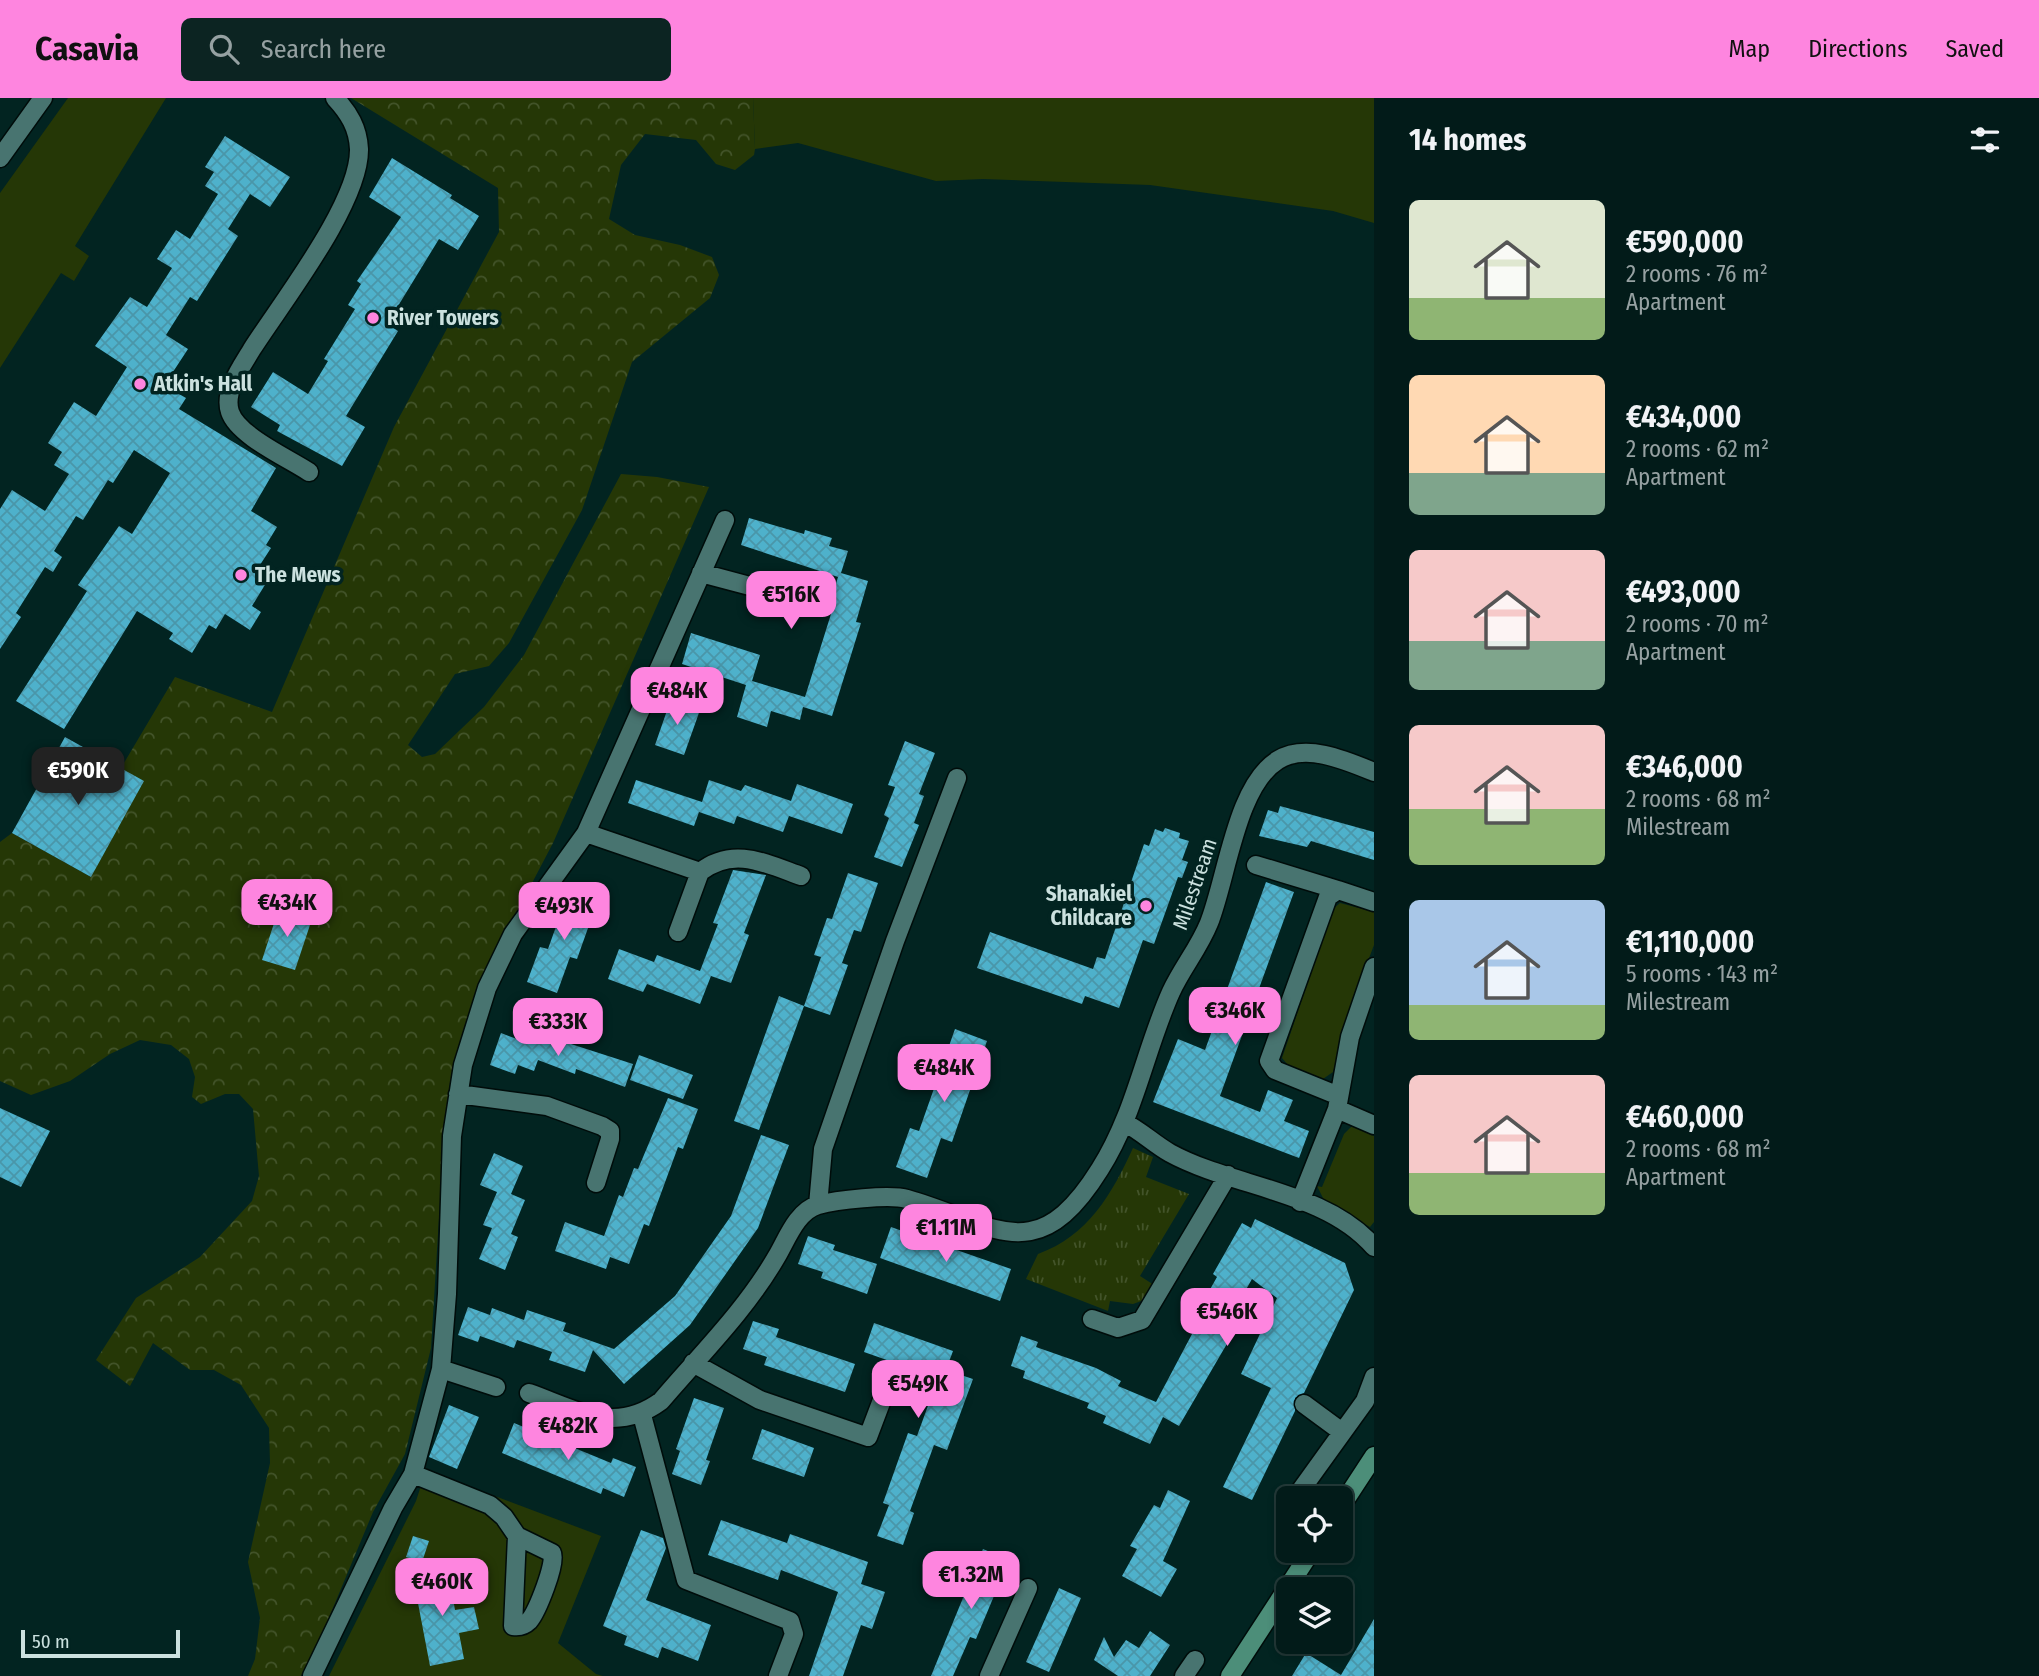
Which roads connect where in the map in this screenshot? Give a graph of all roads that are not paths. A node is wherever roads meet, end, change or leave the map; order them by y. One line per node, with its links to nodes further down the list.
1 (43, 98): 3 (street)
2 (335, 98): 4 (street)
3 (0, 158)
4 (309, 472)
5 (725, 520): 6 (street)
6 (701, 573): 7 (street); 10 (street)
7 (810, 602)
8 (1374, 772): 20 (street, Milestream)
9 (957, 778): 25 (street)
10 (586, 833): 12 (street); 18 (street)
11 (1256, 865): 14 (street)
12 (700, 872): 13 (street); 16 (street)
13 (801, 876)
14 (1338, 890): 15 (street); 19 (street)
15 (1374, 902)
16 (678, 932)
17 (1374, 967): 19 (street)
18 (458, 1094): 23 (street); 29 (street)
19 (1338, 1102): 21 (street); 24 (street)
20 (1125, 1123): 22 (street); 25 (street, Milestream)
21 (1374, 1125)
22 (1228, 1175): 24 (street); 27 (street)
23 (596, 1184)
24 (1300, 1202): 26 (street)
25 (818, 1205): 28 (street)
26 (1374, 1247)
27 (1092, 1319)
28 (693, 1363): 32 (street); 35 (street)
29 (441, 1369): 31 (street); 38 (street)
30 (1374, 1377): 36 (street)
31 (496, 1387)
32 (886, 1392)
33 (528, 1394): 35 (street)
34 (1304, 1404): 36 (street)
35 (642, 1415): 46 (street)
36 (1342, 1432): 39 (street)
37 (1374, 1456): 40 (street)
38 (413, 1474): 41 (street); 45 (street)
39 (1302, 1486)
40 (1353, 1488)
41 (517, 1536): 41 (street)
42 (1304, 1563): 49 (street)
43 (1028, 1588): 47 (street)
44 (1195, 1660): 48 (street)
45 (312, 1676)
46 (778, 1676)
47 (989, 1676)
48 (1184, 1676)
49 (1230, 1676)

